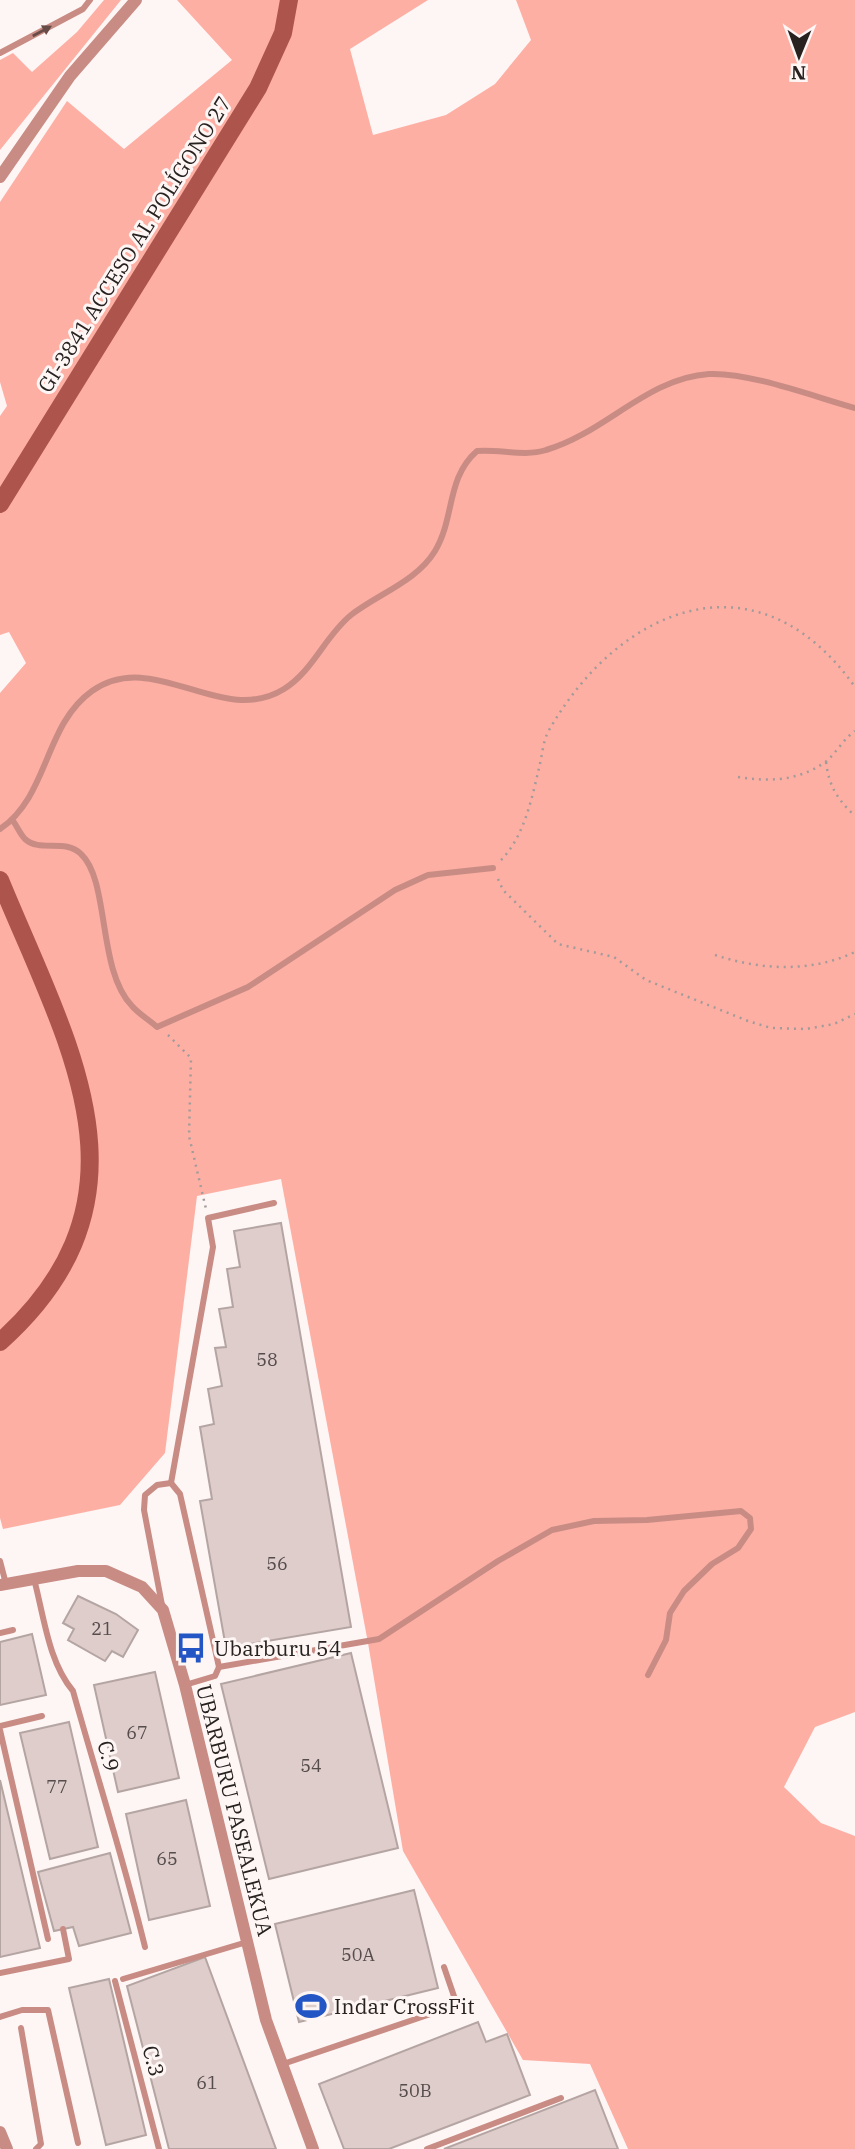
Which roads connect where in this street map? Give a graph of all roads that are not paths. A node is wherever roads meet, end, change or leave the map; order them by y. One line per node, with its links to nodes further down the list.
1 (90, 0): 4 (lane, one-way to 1)
2 (136, 0): 5 (street)
3 (289, 0): 7 (main road, GI-3841 ACCESO AL POLÍGONO 27)
4 (0, 53)
5 (0, 177)
6 (855, 408): 8 (lane)
7 (0, 504)
8 (13, 821): 9 (lane); 10 (lane)
9 (0, 829)
10 (493, 868)
11 (0, 880): 13 (main road)
12 (274, 1203): 14 (lane)
13 (0, 1342)
14 (171, 1483): 18 (lane); 21 (lane)
15 (0, 1561): 17 (lane)
16 (34, 1577): 17 (street, UBARBURU PASEALEKUA); 18 (street, UBARBURU PASEALEKUA); 29 (lane, C.9)
17 (3, 1585)
18 (163, 1610): 23 (street, UBARBURU PASEALEKUA)
19 (13, 1630): 20 (lane)
20 (0, 1633)
21 (219, 1667): 22 (lane); 23 (lane)
22 (648, 1675)
23 (185, 1685): 28 (street, UBARBURU PASEALEKUA)
24 (42, 1716): 25 (lane)
25 (0, 1728): 27 (lane)
26 (63, 1929): 31 (lane)
27 (48, 1939)
28 (247, 1942): 34 (street, UBARBURU PASEALEKUA); 40 (lane, C.3)
29 (145, 1947)
30 (444, 1967): 34 (lane)
31 (0, 1973)
32 (0, 2017): 37 (lane)
33 (21, 2028): 39 (lane)
34 (281, 2064): 41 (street, UBARBURU PASEALEKUA)
35 (561, 2098): 42 (lane)
36 (0, 2132): 38 (street)
37 (78, 2143)
38 (7, 2149)
39 (36, 2149)
40 (159, 2149)
41 (313, 2149)
42 (427, 2149)

